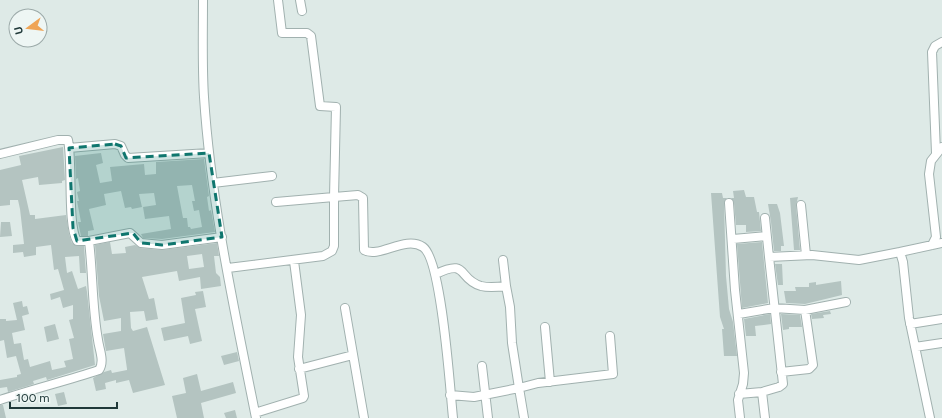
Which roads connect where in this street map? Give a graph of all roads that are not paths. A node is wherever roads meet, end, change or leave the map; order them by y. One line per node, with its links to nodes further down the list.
1 (203, 0): 8 (street)
2 (278, 0): 12 (street)
3 (300, 0): 4 (street)
4 (302, 11)
5 (942, 42): 7 (street)
6 (69, 148): 8 (street); 9 (street); 20 (street)
7 (939, 150): 22 (street)
8 (209, 153): 11 (street)
9 (0, 154)
10 (272, 176): 11 (street)
11 (213, 183): 18 (street)
12 (334, 197): 13 (street); 27 (street); 29 (street)
13 (276, 202)
14 (729, 203): 19 (street)
15 (801, 205): 24 (street)
16 (765, 218): 17 (street)
17 (766, 236): 19 (street); 25 (street)
18 (222, 237): 20 (street); 28 (street)
19 (733, 239): 35 (street)
20 (89, 241): 52 (street)
21 (942, 243): 22 (street)
22 (932, 245): 23 (street)
23 (900, 252): 24 (street); 37 (street)
24 (806, 255): 25 (street)
25 (769, 257): 33 (street)
26 (503, 260): 30 (street)
27 (294, 261): 28 (street); 44 (street)
28 (228, 268): 53 (street)
29 (436, 274): 30 (street); 49 (street)
30 (506, 286): 47 (street)
31 (846, 302): 34 (street)
32 (345, 308): 42 (street)
33 (774, 308): 34 (street); 35 (street); 45 (street)
34 (805, 310): 45 (street)
35 (739, 314): 50 (street)
36 (942, 319): 37 (street)
37 (910, 324): 41 (street)
38 (545, 327): 46 (street)
39 (610, 336): 46 (street)
40 (942, 343): 41 (street)
41 (915, 347): 60 (street)
42 (353, 355): 44 (street); 54 (street)
43 (482, 366): 51 (street)
44 (299, 369): 53 (street)
45 (781, 372): 48 (street)
46 (550, 382): 47 (street)
47 (519, 388): 51 (street); 57 (street)
48 (762, 392): 50 (street); 59 (street)
49 (450, 394): 51 (street); 55 (street)
50 (739, 394): 58 (street)
51 (486, 396): 56 (street)
52 (0, 400)
53 (256, 416)
54 (364, 418)
55 (453, 418)
56 (488, 418)
57 (524, 418)
58 (740, 418)
59 (765, 418)
60 (930, 418)

